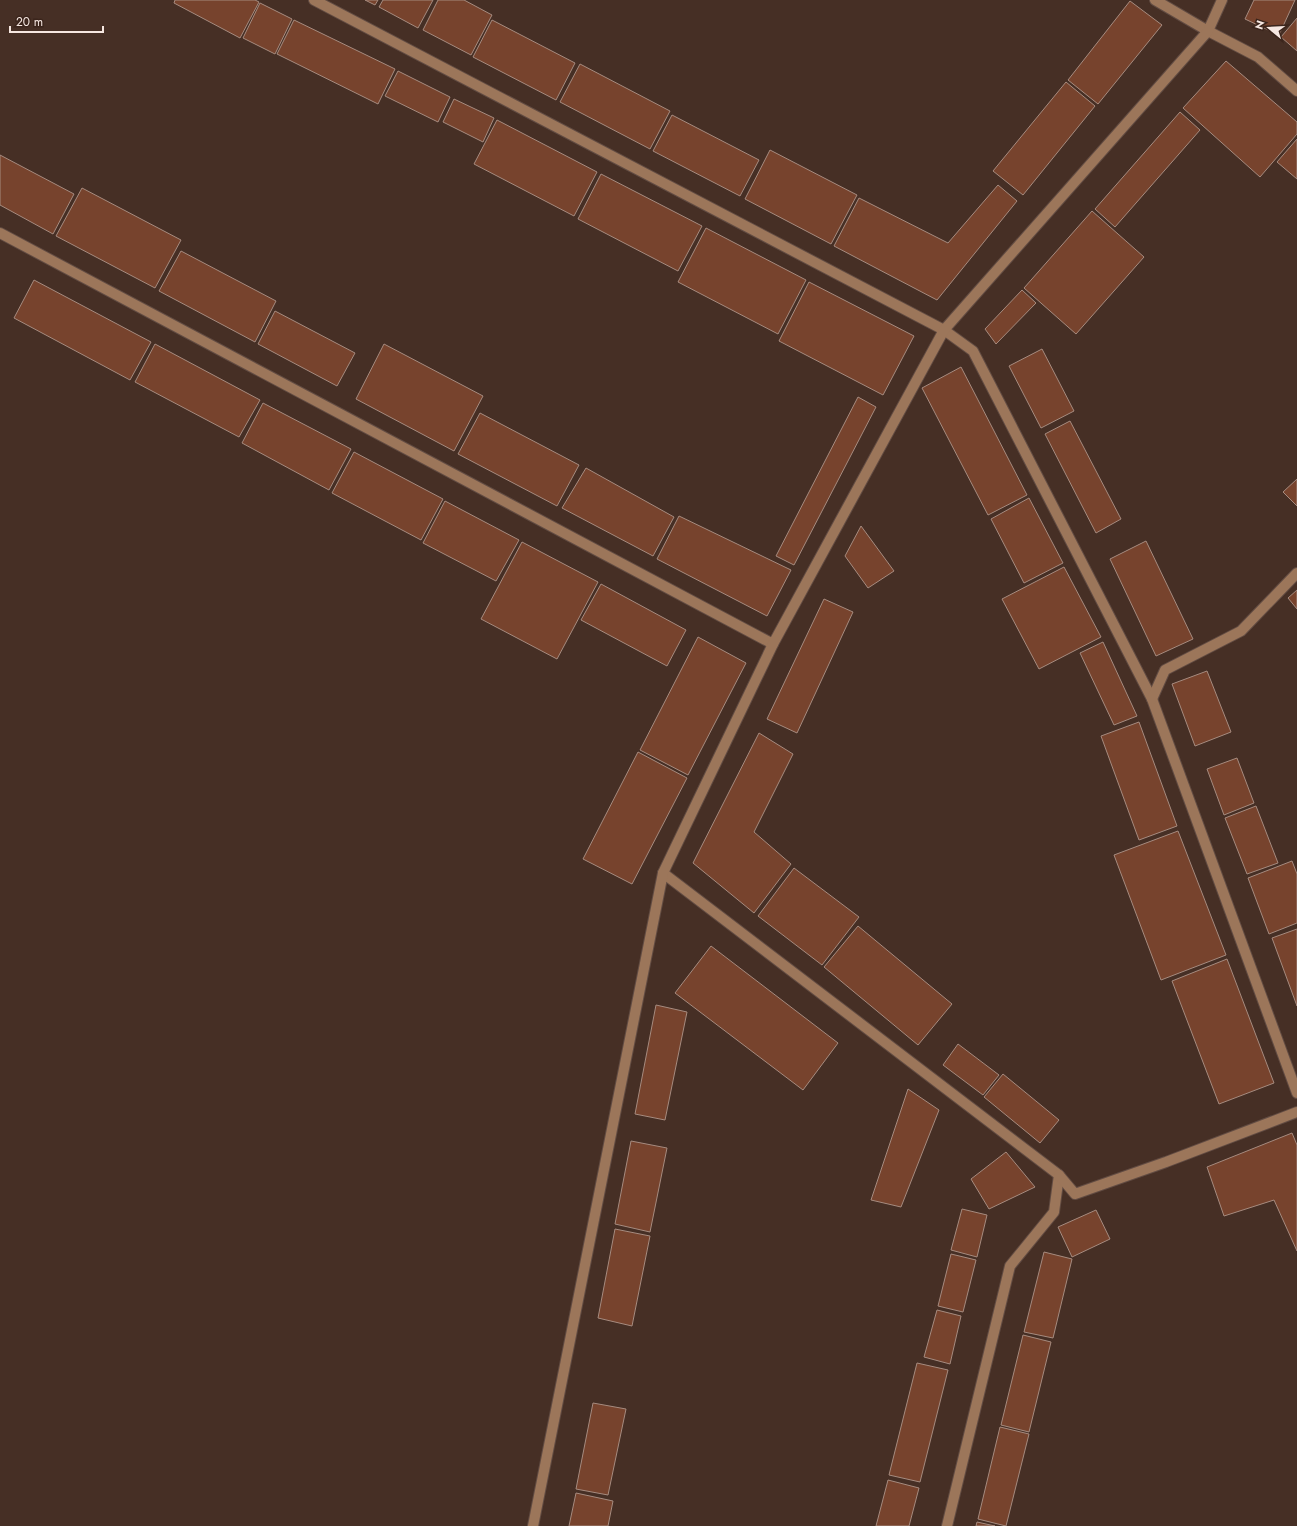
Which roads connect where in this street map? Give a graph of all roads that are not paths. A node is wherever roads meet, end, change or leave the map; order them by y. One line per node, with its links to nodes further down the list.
1 (314, 0): 7 (street)
2 (1155, 0): 4 (street)
3 (1222, 0): 4 (street)
4 (1208, 31): 5 (street); 7 (street)
5 (1297, 91)
6 (0, 233): 9 (street)
7 (944, 330): 9 (street); 10 (street)
8 (1297, 573): 10 (street)
9 (773, 644): 11 (street)
10 (1152, 699): 12 (street)
11 (663, 874): 14 (street); 15 (street)
12 (1297, 1094)
13 (1297, 1112): 14 (street)
14 (1059, 1175): 16 (street)
15 (533, 1526)
16 (947, 1526)

